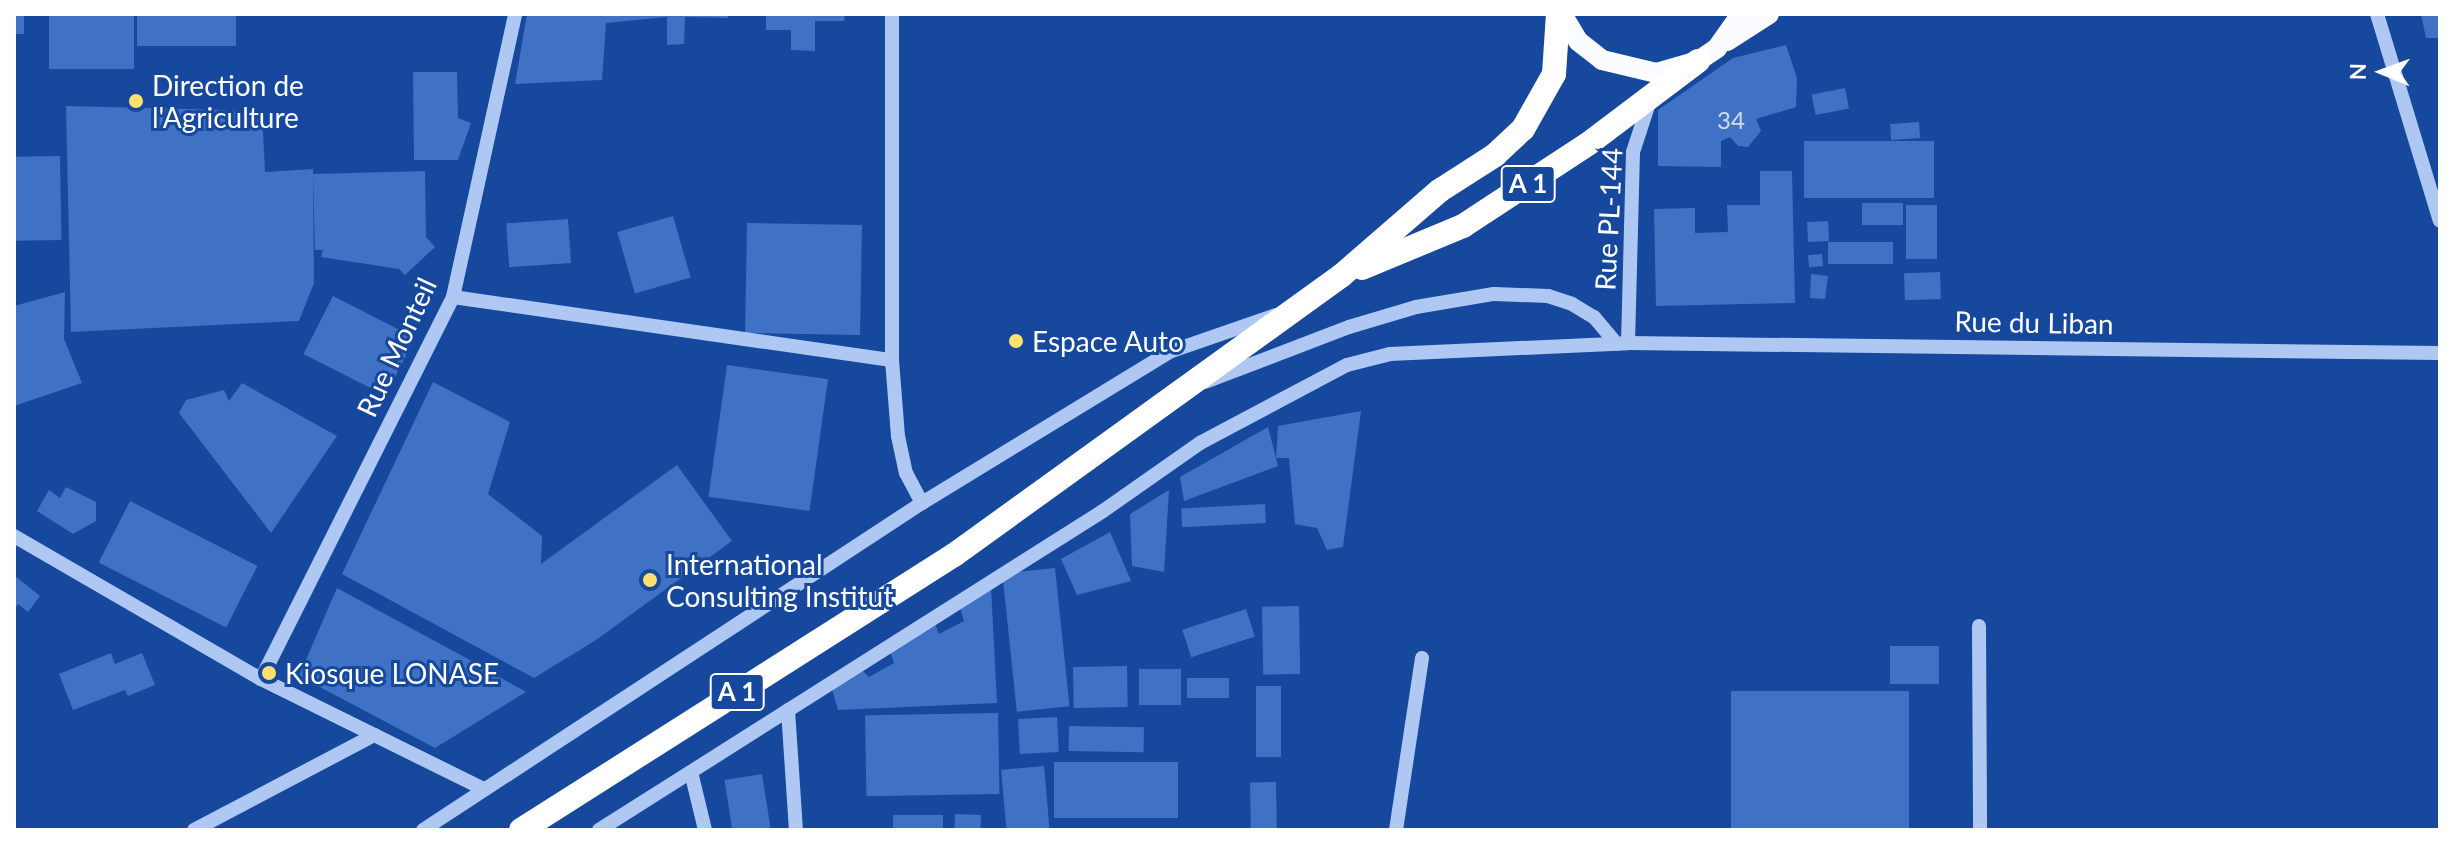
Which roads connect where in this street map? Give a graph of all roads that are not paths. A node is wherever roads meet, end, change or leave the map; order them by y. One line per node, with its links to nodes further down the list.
1 (515, 14): 11 (street, Rue Monteil)
2 (892, 14): 15 (street)
3 (1560, 14): 7 (main road); 10 (highway, A 1)
4 (1741, 14): 7 (main road)
5 (1769, 14): 7 (main road)
6 (2377, 14): 9 (street)
7 (1707, 54): 8 (highway, A 1)
8 (1650, 100): 10 (highway, A 1); 13 (street, Rue PL-144)
9 (2440, 221)
10 (1341, 276): 12 (highway, A 1)
11 (453, 297): 15 (street); 21 (street, Rue Monteil)
12 (1300, 309): 16 (highway, A 1); 17 (street)
13 (1622, 344): 14 (street, Rue du Liban); 16 (street); 22 (street, Rue du Liban)
14 (2440, 353)
15 (892, 360): 17 (street)
16 (1193, 386): 28 (highway, A 1)
17 (922, 503): 25 (street)
18 (14, 536): 21 (street)
19 (1979, 626): 33 (street)
20 (1422, 658): 32 (street)
21 (261, 679): 23 (street)
22 (788, 710): 24 (street, Rue du Liban); 31 (street)
23 (374, 735): 25 (street); 26 (street)
24 (691, 772): 29 (street, Rue du Liban); 30 (street)
25 (484, 789): 27 (street)
26 (194, 830)
27 (423, 830)
28 (521, 830)
29 (599, 830)
30 (705, 830)
31 (796, 830)
32 (1396, 830)
33 (1980, 830)

